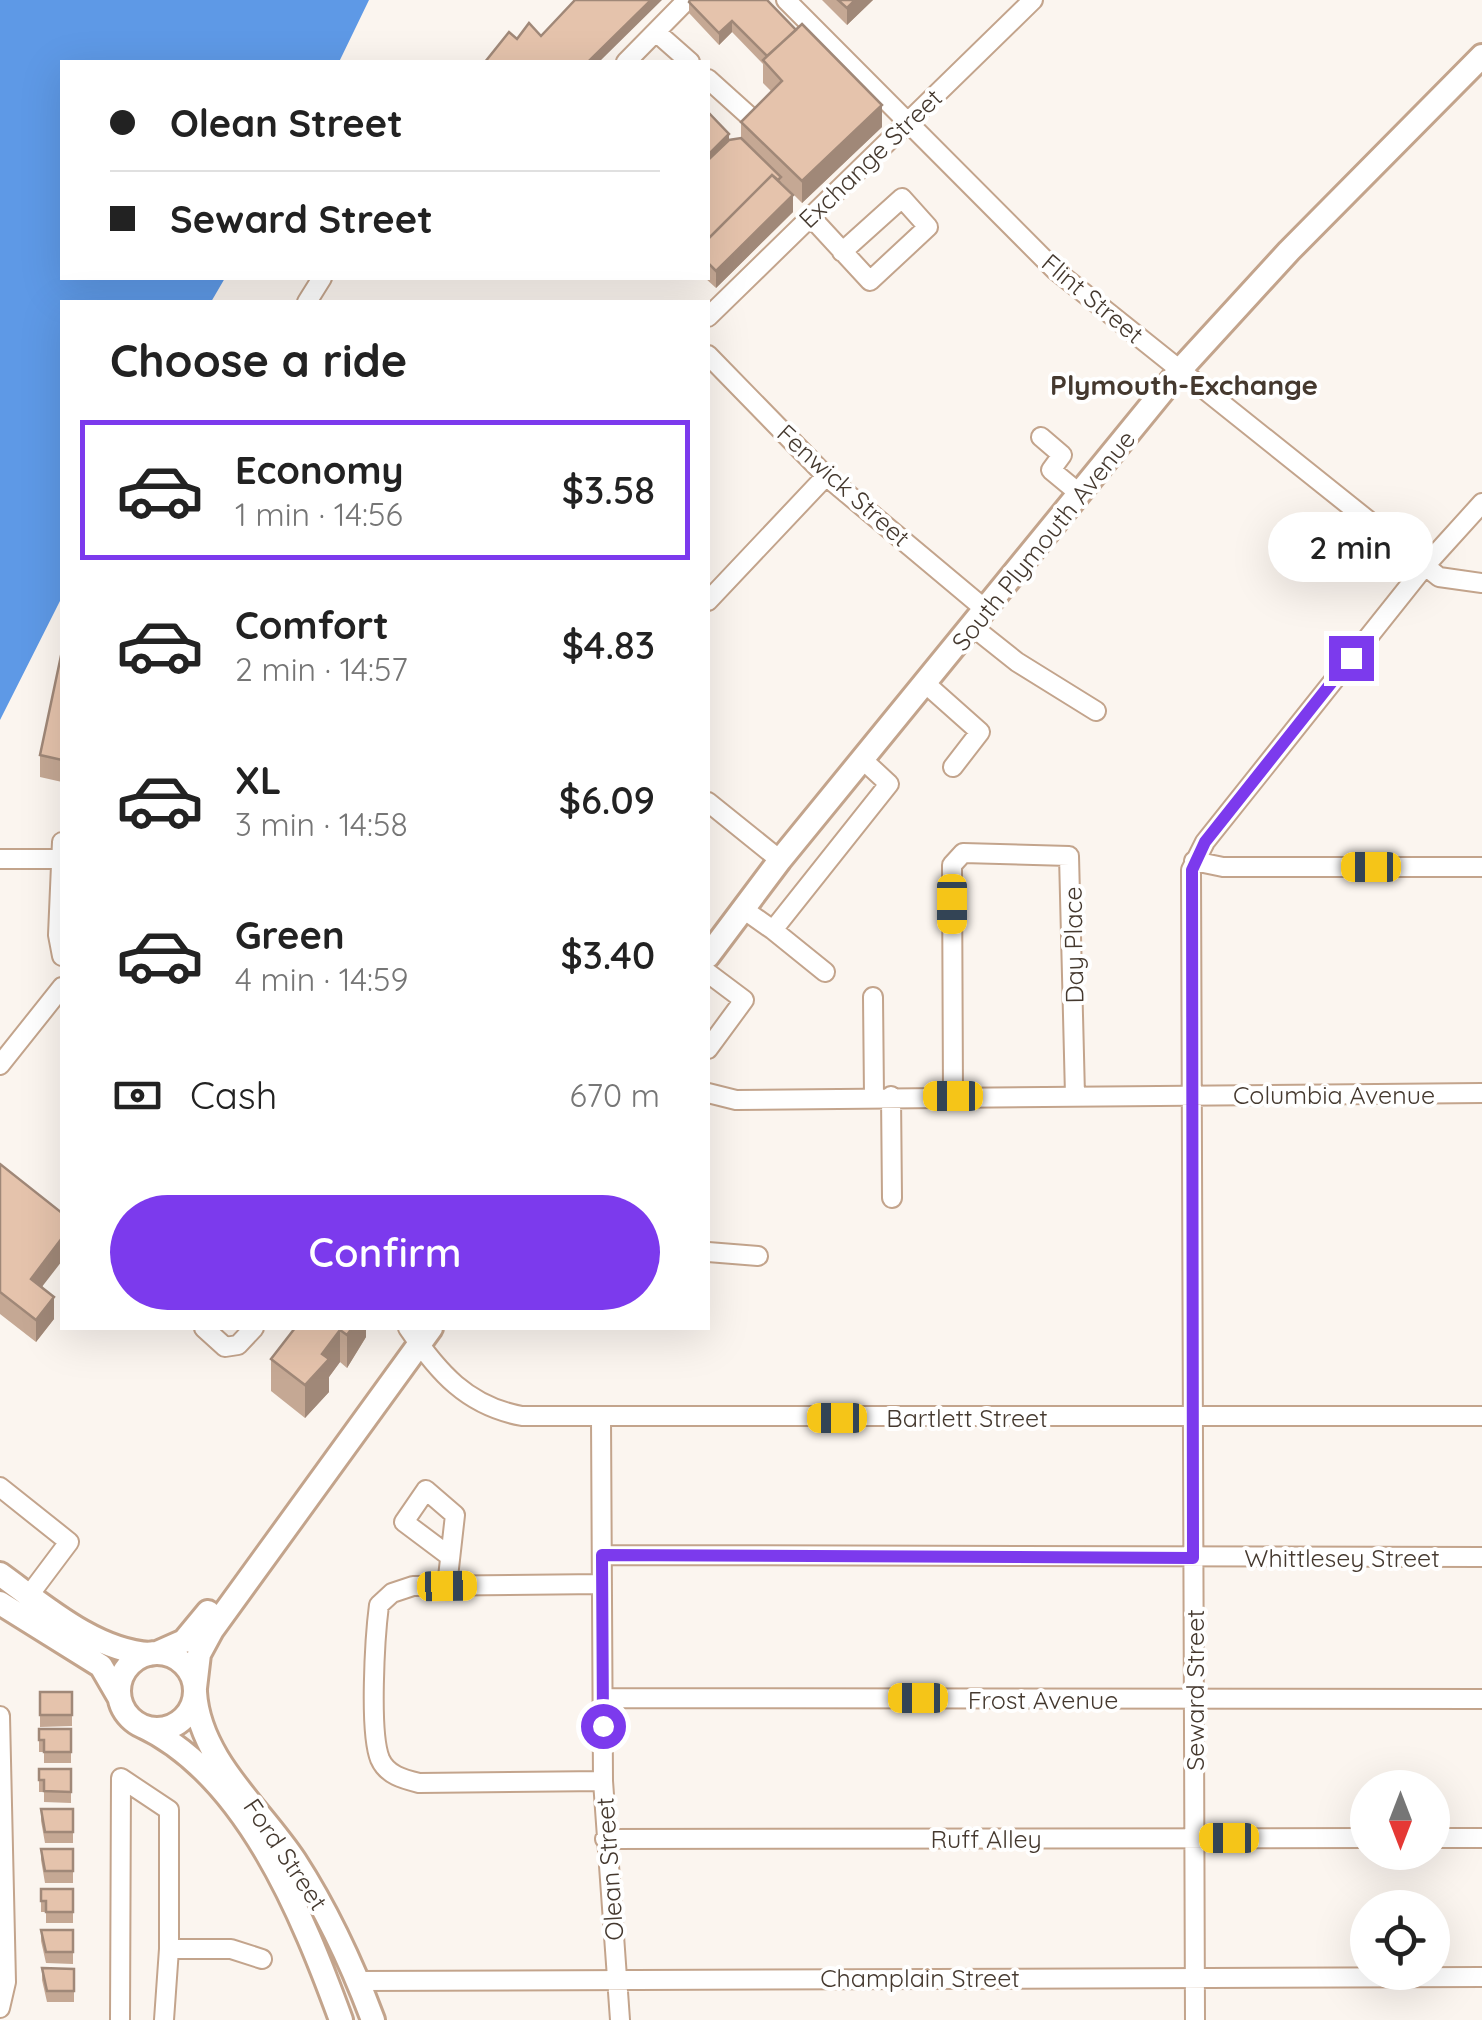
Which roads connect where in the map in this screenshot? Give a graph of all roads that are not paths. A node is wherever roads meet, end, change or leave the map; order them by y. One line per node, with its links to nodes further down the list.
1 (687, 0): 4 (street)
2 (786, 0): 10 (street, Flint Street)
3 (1033, 0): 10 (street, Exchange Street)
4 (656, 32): 6 (street); 7 (street)
5 (1482, 56): 15 (main road, South Plymouth Avenue)
6 (628, 60)
7 (688, 60)
8 (710, 81): 9 (street)
9 (748, 115)
10 (909, 119): 11 (street, Exchange Street); 15 (street, Flint Street)
11 (810, 216): 12 (street); 13 (street, Exchange Street)
12 (842, 252): 12 (street)
13 (710, 315)
14 (710, 356): 17 (street, Fenwick Street)
15 (1180, 370): 18 (main road, South Plymouth Avenue); 20 (street, Flint Street)
16 (1040, 437): 18 (street)
17 (826, 476): 22 (street); 23 (street, Fenwick Street)
18 (1080, 494): 23 (main road, South Plymouth Avenue)
19 (1482, 503): 20 (street)
20 (1424, 566): 21 (street, Flint Street); 32 (street)
21 (1482, 583)
22 (710, 600)
23 (979, 618): 24 (main road, South Plymouth Avenue); 25 (street, Fenwick Street)
24 (926, 684): 26 (main road, South Plymouth Avenue); 27 (street)
25 (1096, 712)
26 (863, 760): 31 (main road, South Plymouth Avenue); 36 (street)
27 (953, 767)
28 (710, 804): 31 (street)
29 (60, 851): 30 (street)
30 (0, 858)
31 (780, 860): 35 (main road, South Plymouth Avenue)
32 (1194, 861): 33 (street); 48 (street, Seward Street)
33 (1482, 867)
34 (60, 892): 37 (street)
35 (743, 909): 36 (street); 38 (main road, South Plymouth Avenue)
36 (773, 930): 39 (street)
37 (60, 945)
38 (710, 953)
39 (825, 972)
40 (710, 974): 43 (street)
41 (60, 990): 44 (street)
42 (873, 997): 49 (street)
43 (710, 1046)
44 (0, 1066)
45 (1482, 1093): 48 (street, Columbia Avenue)
46 (710, 1094): 49 (street, Columbia Avenue)
47 (1074, 1095): 48 (street, Columbia Avenue); 50 (street, Columbia Avenue); 50 (street, Day Place)
48 (1191, 1095): 57 (street, Seward Street)
49 (882, 1096): 50 (street, Columbia Avenue); 51 (street)
50 (953, 1096)
51 (892, 1198)
52 (710, 1252): 53 (street)
53 (758, 1256)
54 (206, 1330): 55 (street)
55 (252, 1330)
56 (419, 1333): 59 (street, Bartlett Street); 60 (main road)
57 (1192, 1416): 58 (street, Bartlett Street); 59 (street, Bartlett Street); 65 (street, Seward Street)
58 (1482, 1416)
59 (601, 1418): 63 (street, Olean Street)
60 (327, 1466): 71 (main road); 72 (main road)
61 (0, 1487): 69 (street)
62 (448, 1555): 68 (street)
63 (602, 1555): 65 (street, Whittlesey Street); 67 (street, Olean Street)
64 (1482, 1557): 65 (street, Whittlesey Street)
65 (1193, 1558): 74 (street, Seward Street)
66 (0, 1574): 69 (main road)
67 (602, 1584): 68 (street); 73 (street, Olean Street)
68 (447, 1586): 79 (street)
69 (30, 1594): 71 (main road)
70 (0, 1602): 76 (main road)
71 (156, 1654): 72 (main road); 76 (main road)
72 (195, 1690): 78 (main road); 90 (main road, Ford Street)
73 (603, 1698): 74 (street, Frost Avenue); 79 (street, Olean Street)
74 (1193, 1699): 75 (street, Frost Avenue); 81 (street, Seward Street)
75 (1482, 1699)
76 (120, 1700): 78 (main road)
77 (0, 1716): 91 (street)
78 (140, 1724): 94 (main road, Ford Street)
79 (603, 1781): 80 (street, Olean Street)
80 (606, 1838): 81 (street, Ruff Alley); 87 (street, Olean Street)
81 (1195, 1838): 82 (street, Ruff Alley); 88 (street, Seward Street)
82 (1350, 1838)
83 (1450, 1838): 84 (street)
84 (1482, 1838)
85 (169, 1949): 86 (street); 92 (street); 93 (street)
86 (262, 1959)
87 (617, 1977): 88 (street, Champlain Street); 90 (street, Champlain Street); 96 (street, Olean Street)
88 (1194, 1977): 89 (street, Champlain Street); 97 (street, Seward Street)
89 (1482, 1977)
90 (358, 1981): 95 (main road, Ford Street)
91 (0, 2008)
92 (120, 2020)
93 (164, 2020)
94 (341, 2020)
95 (373, 2020)
96 (620, 2020)
97 (1194, 2020)

